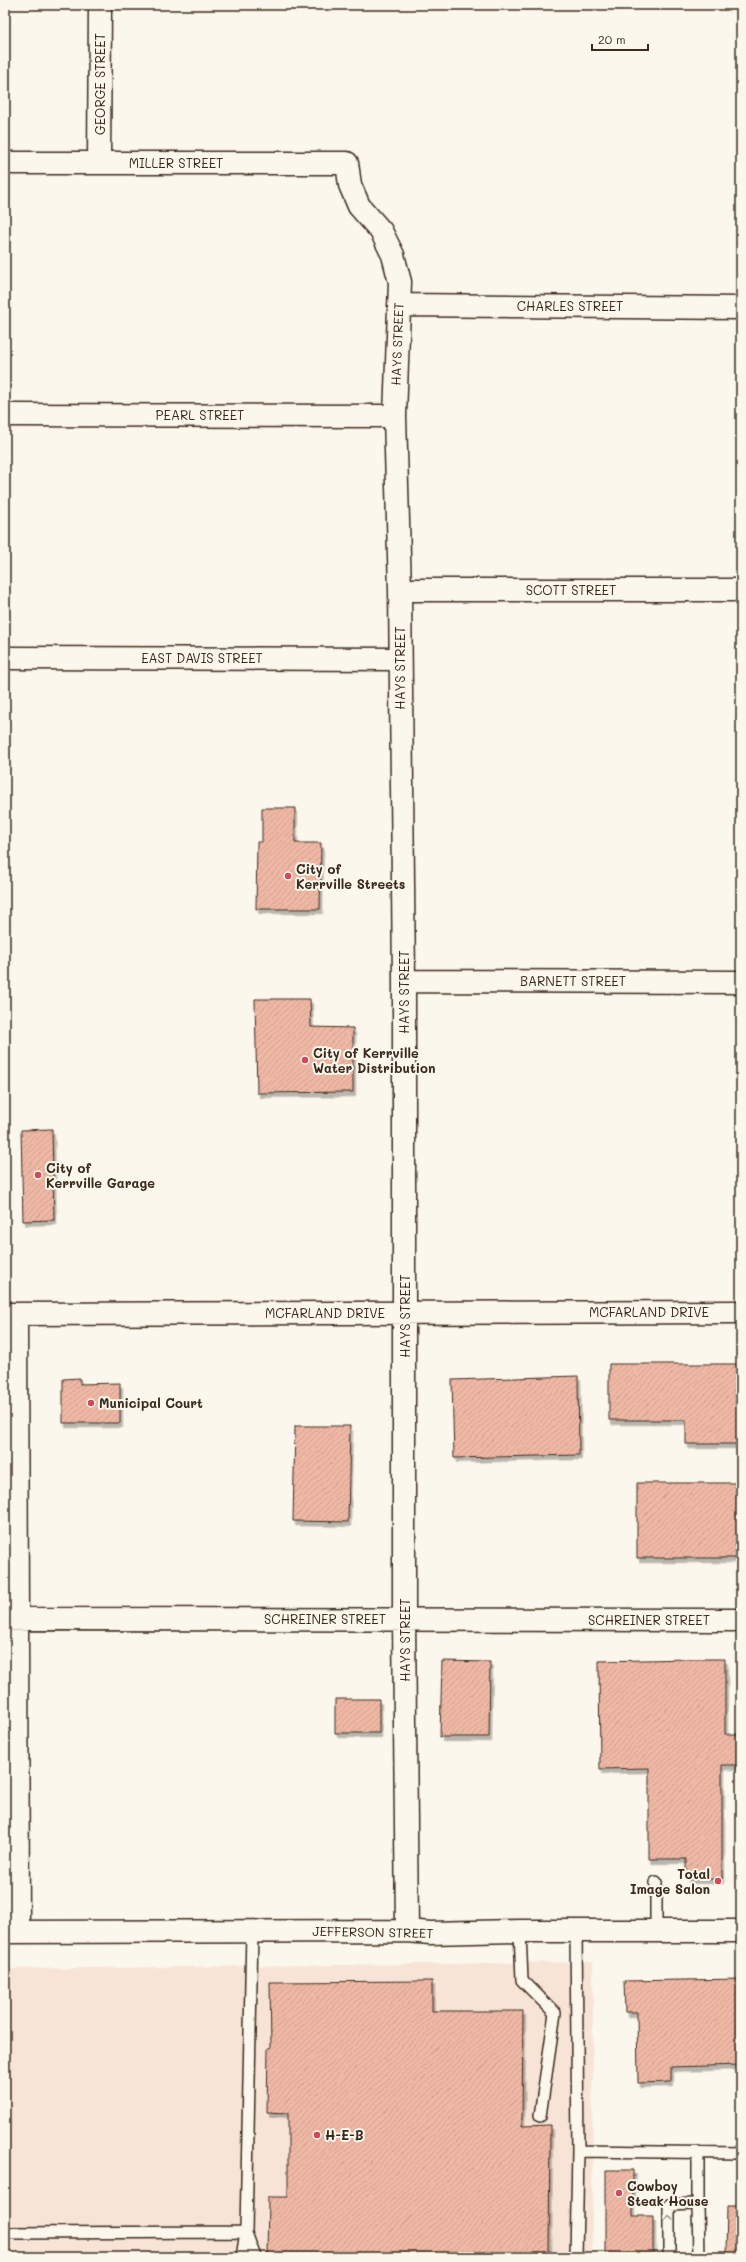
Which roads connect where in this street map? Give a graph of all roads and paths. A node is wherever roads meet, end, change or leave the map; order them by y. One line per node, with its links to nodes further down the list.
1 (100, 5): 2 (street, GEORGE STREET)
2 (99, 162): 3 (street, MILLER STREET); 4 (street, MILLER STREET)
3 (5, 163)
4 (347, 163): 5 (street, HAYS STREET)
5 (399, 305): 6 (street, CHARLES STREET); 8 (street, HAYS STREET)
6 (741, 308)
7 (5, 415): 8 (street, PEARL STREET)
8 (395, 416): 9 (street, HAYS STREET)
9 (400, 590): 10 (street, SCOTT STREET); 12 (street, HAYS STREET)
10 (741, 590)
11 (5, 658): 12 (street, EAST DAVIS STREET)
12 (400, 659): 13 (street, HAYS STREET)
13 (404, 981): 14 (street, BARNETT STREET); 16 (street, HAYS STREET)
14 (741, 982)
15 (741, 1312): 16 (street, MCFARLAND DRIVE)
16 (405, 1313): 17 (street, MCFARLAND DRIVE); 19 (street, HAYS STREET)
17 (10, 1314): 18 (street)
18 (11, 1619): 19 (street, SCHREINER STREET); 28 (street)
19 (404, 1619): 20 (street, SCHREINER STREET); 23 (street, HAYS STREET)
20 (741, 1620)
21 (656, 1882): 26 (lane)
22 (252, 1931): 23 (street, JEFFERSON STREET); 28 (street, JEFFERSON STREET); 34 (lane)
23 (407, 1931): 24 (street, JEFFERSON STREET)
24 (520, 1931): 25 (street, JEFFERSON STREET); 29 (lane)
25 (576, 1931): 26 (street, JEFFERSON STREET); 30 (lane)
26 (656, 1931): 27 (street, JEFFERSON STREET)
27 (741, 1931)
28 (11, 1932)
29 (540, 2116)
30 (578, 2151): 31 (lane); 38 (lane)
31 (698, 2152): 32 (lane); 33 (lane)
32 (741, 2152)
33 (698, 2204): 39 (lane, one-way to 33); 40 (lane)
34 (246, 2232): 35 (lane); 36 (lane); 37 (lane)
35 (5, 2233)
36 (242, 2257)
37 (255, 2257)
38 (576, 2257)
39 (669, 2257)
40 (699, 2257)

